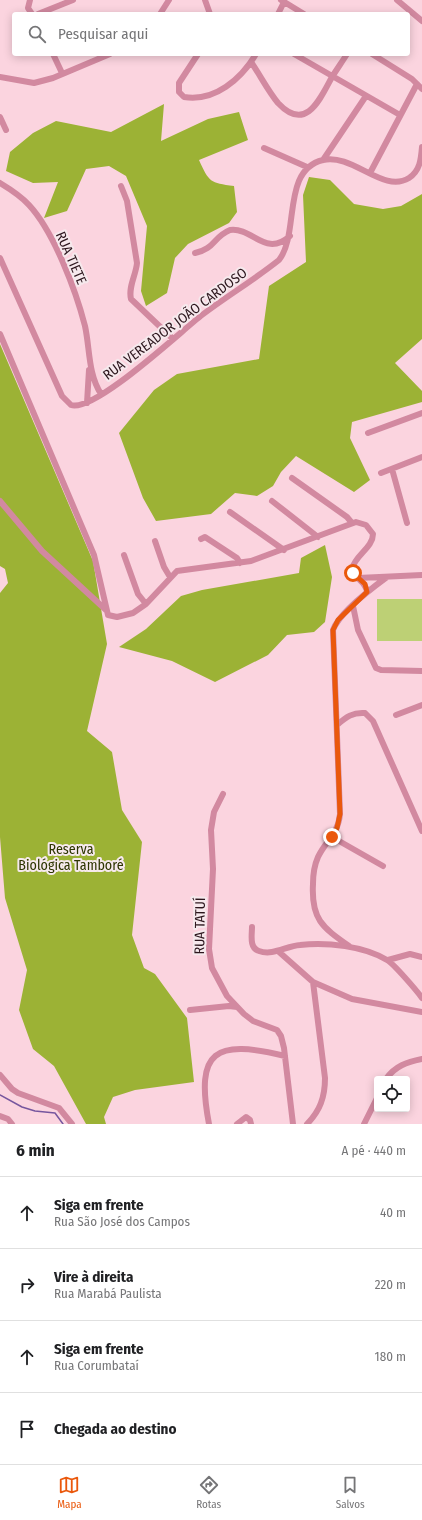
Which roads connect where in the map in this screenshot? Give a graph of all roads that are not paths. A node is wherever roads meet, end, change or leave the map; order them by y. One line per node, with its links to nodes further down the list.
1 (30, 0): 7 (street)
2 (73, 0): 8 (street)
3 (169, 0): 9 (street)
4 (205, 0): 10 (street)
5 (397, 0): 13 (street)
6 (282, 1): 11 (street); 12 (street)
7 (31, 12)
8 (43, 12)
9 (161, 12)
10 (209, 12)
11 (279, 12)
12 (301, 12)
13 (422, 21)
14 (54, 56): 22 (street)
15 (105, 56): 22 (street)
16 (197, 56): 21 (street)
17 (255, 56): 21 (street)
18 (297, 56): 24 (street)
19 (346, 56): 24 (street)
20 (375, 56): 25 (street)
21 (251, 62): 24 (street)
22 (62, 73): 23 (street)
23 (0, 77)
24 (333, 77): 26 (street)
25 (420, 87): 27 (street)
26 (366, 96): 27 (street); 32 (street)
27 (400, 115): 34 (street)
28 (0, 117): 29 (street)
29 (6, 130)
30 (422, 147): 34 (street)
31 (264, 148): 33 (street)
32 (323, 160): 33 (street); 34 (street)
33 (307, 167): 37 (street, RUA VEREADOR JOÃO CARDOSO)
34 (370, 173)
35 (0, 183): 42 (street, RUA TIETE)
36 (121, 186): 41 (street)
37 (290, 236): 38 (street); 41 (street, RUA VEREADOR JOÃO CARDOSO)
38 (195, 253)
39 (0, 258): 44 (street)
40 (0, 334): 71 (street)
41 (173, 339): 43 (street, RUA VEREADOR JOÃO CARDOSO)
42 (90, 360): 43 (street, RUA TIETE); 44 (street, RUA TIETE)
43 (101, 394): 44 (street, RUA VEREADOR JOÃO CARDOSO)
44 (87, 403)
45 (422, 413): 46 (street)
46 (368, 433)
47 (422, 458): 48 (street)
48 (392, 469): 49 (street); 54 (street)
49 (381, 473)
50 (292, 478): 55 (street)
51 (0, 501): 71 (street)
52 (272, 501): 56 (street)
53 (230, 512): 59 (street)
54 (407, 523)
55 (352, 524): 56 (street); 67 (street)
56 (318, 537): 59 (street)
57 (201, 539): 60 (street)
58 (155, 541): 65 (street)
59 (284, 550): 62 (street)
60 (227, 552): 62 (street); 63 (street)
61 (124, 555): 69 (street)
62 (240, 563): 63 (street)
63 (226, 564): 65 (street)
64 (422, 575): 66 (street)
65 (170, 577): 69 (street)
66 (387, 577): 67 (street); 68 (street)
67 (358, 578): 68 (street)
68 (367, 592): 70 (street)
69 (146, 604): 71 (street)
70 (353, 606): 72 (street); 75 (street)
71 (108, 615)
72 (422, 671)
73 (422, 705): 74 (street)
74 (396, 714)
75 (337, 725): 77 (street); 78 (street)
76 (223, 794): 87 (street, RUA TATUÍ)
77 (422, 831)
78 (332, 837): 79 (street); 81 (street)
79 (383, 866)
80 (252, 927): 82 (street)
81 (349, 946): 82 (street); 84 (street)
82 (278, 951): 85 (street)
83 (422, 957): 84 (street)
84 (388, 960): 86 (street)
85 (313, 982): 89 (street); 103 (street)
86 (422, 998)
87 (237, 1007): 88 (street); 90 (street, RUA TATUÍ)
88 (190, 1010)
89 (422, 1012)
90 (285, 1056): 99 (street); 102 (street, RUA TATUÍ)
91 (422, 1059): 93 (street)
92 (0, 1075): 98 (street)
93 (388, 1076)
94 (374, 1104): 96 (street)
95 (0, 1116): 97 (street)
96 (365, 1123)
97 (12, 1124)
98 (72, 1124)
99 (209, 1124)
100 (237, 1124): 101 (street)
101 (251, 1124)
102 (293, 1124)
103 (307, 1124)

